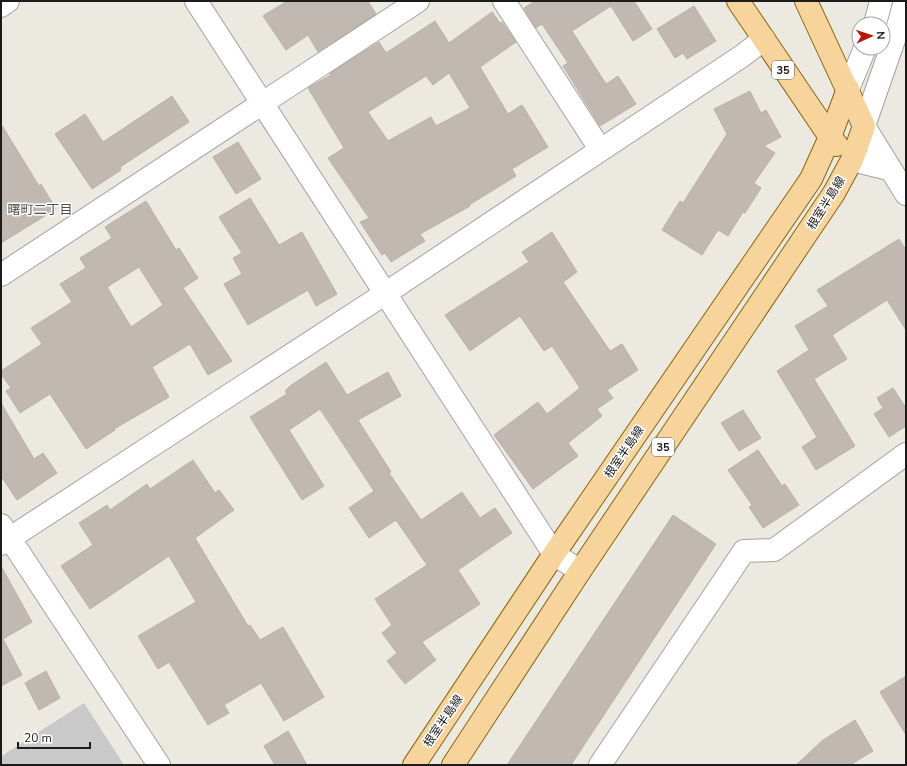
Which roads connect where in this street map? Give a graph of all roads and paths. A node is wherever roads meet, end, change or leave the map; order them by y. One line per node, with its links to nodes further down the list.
1 (8, 1): 9 (street)
2 (196, 1): 14 (street)
3 (418, 1): 14 (street)
4 (504, 1): 17 (street)
5 (738, 1): 11 (main road, 35)
6 (806, 1): 13 (main road)
7 (881, 1): 10 (street)
8 (905, 1): 15 (street)
9 (1, 6)
10 (877, 16)
11 (764, 39): 16 (main road, 35); 17 (street)
12 (862, 56): 13 (street)
13 (848, 89): 15 (main road); 16 (main road, 根室半島線 / 35)
14 (262, 102): 21 (street); 22 (street)
15 (864, 126): 18 (main road, 根室半島線 / 35); 19 (street)
16 (830, 137): 18 (main road, 35); 25 (main road, 根室半島線 / 35)
17 (600, 149): 22 (street)
18 (852, 160): 19 (street); 26 (main road, 根室半島線 / 35)
19 (889, 169): 20 (street)
20 (906, 194)
21 (1, 275)
22 (386, 293): 24 (street); 25 (street)
23 (906, 454): 30 (street)
24 (4, 536): 27 (street)
25 (554, 554): 26 (street); 28 (main road, 根室半島線 / 35)
26 (580, 571): 29 (main road, 根室半島線 / 35)
27 (159, 765)
28 (414, 765)
29 (453, 765)
30 (600, 765)

